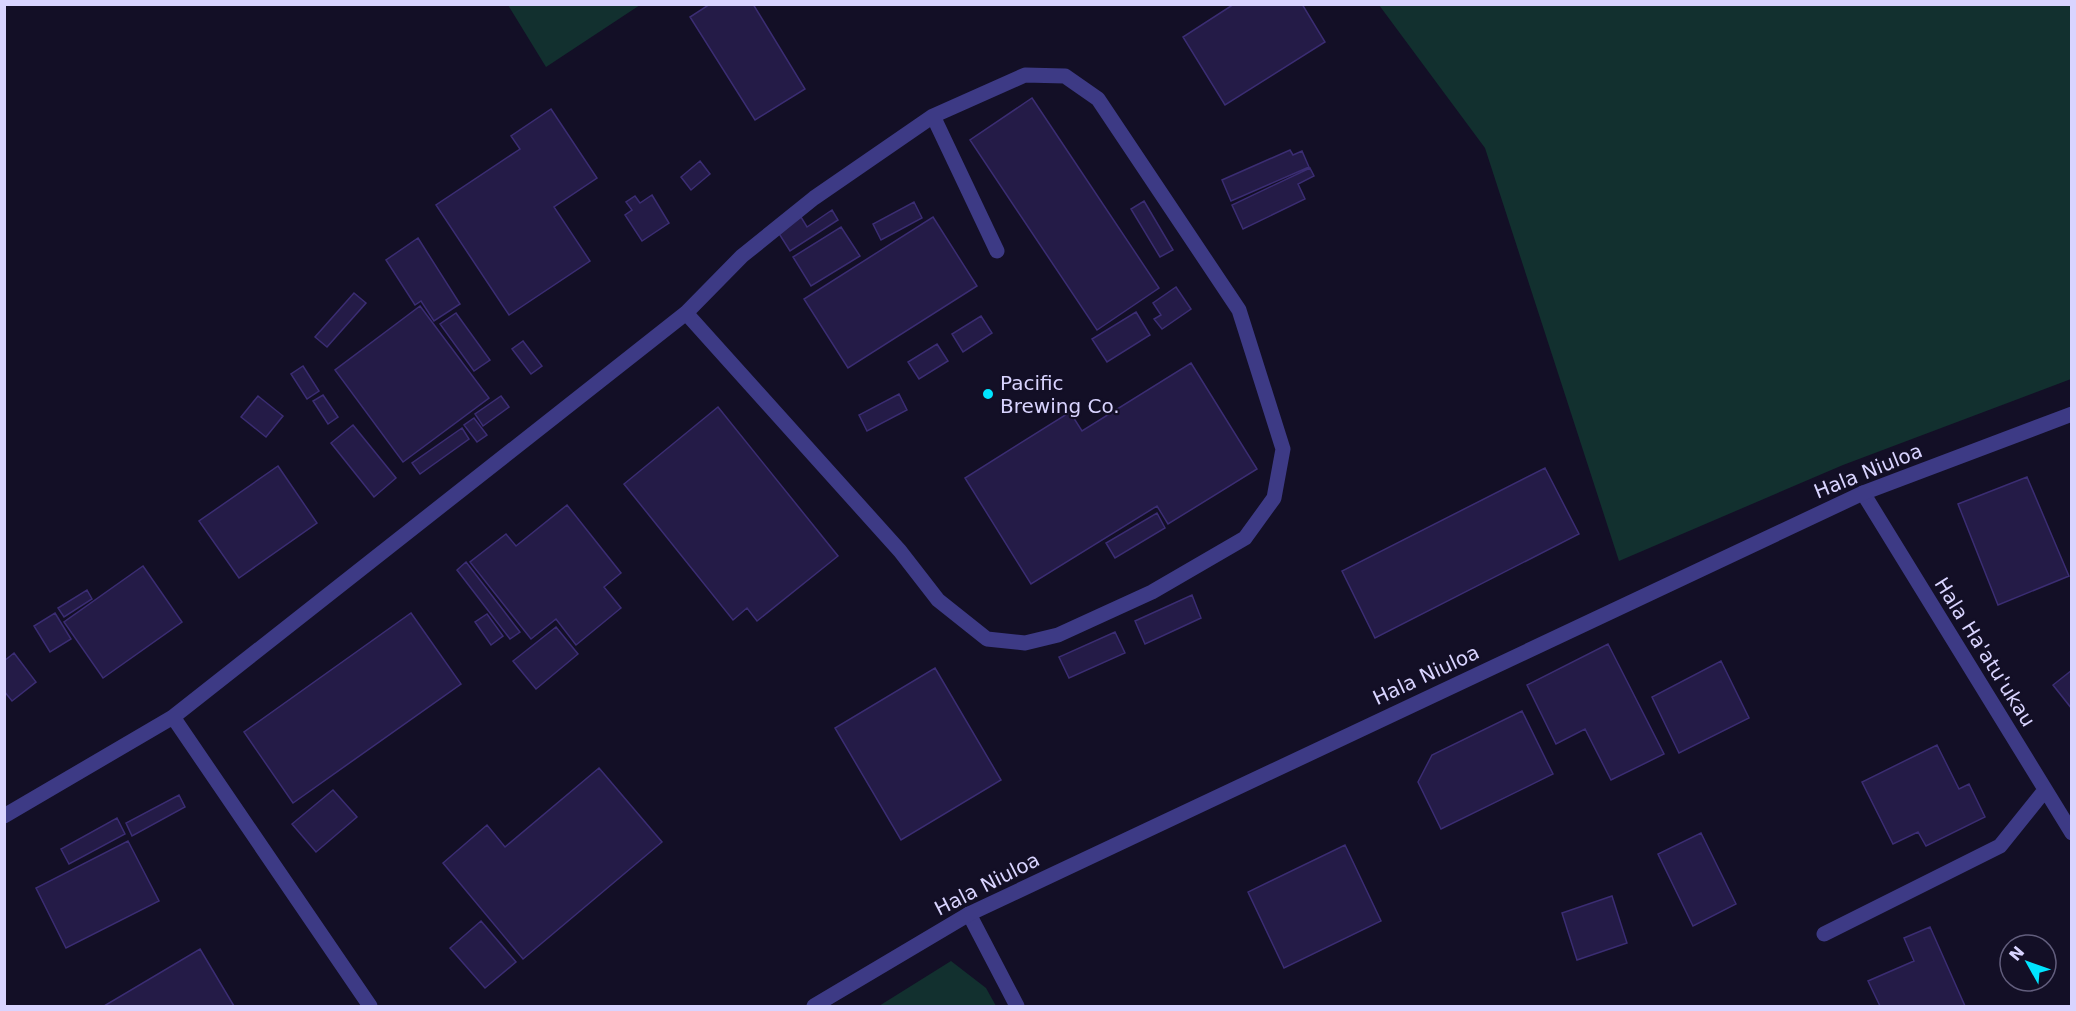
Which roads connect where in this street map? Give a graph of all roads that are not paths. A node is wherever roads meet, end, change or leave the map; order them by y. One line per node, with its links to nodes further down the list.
1 (933, 116): 2 (street); 3 (street); 3 (street)
2 (997, 251)
3 (687, 313): 6 (street)
4 (2072, 414): 5 (street, Hala Niuloa)
5 (1863, 493): 7 (street, Hala Ha'atu'ukau); 10 (street, Hala Niuloa)
6 (173, 717): 8 (street); 12 (street)
7 (2045, 790): 9 (street, Hala Ha'atu'ukau); 11 (street)
8 (4, 816)
9 (2072, 833)
10 (969, 914): 13 (street, Hala Niuloa); 14 (street)
11 (1824, 934)
12 (370, 1006)
13 (814, 1006)
14 (1017, 1006)

